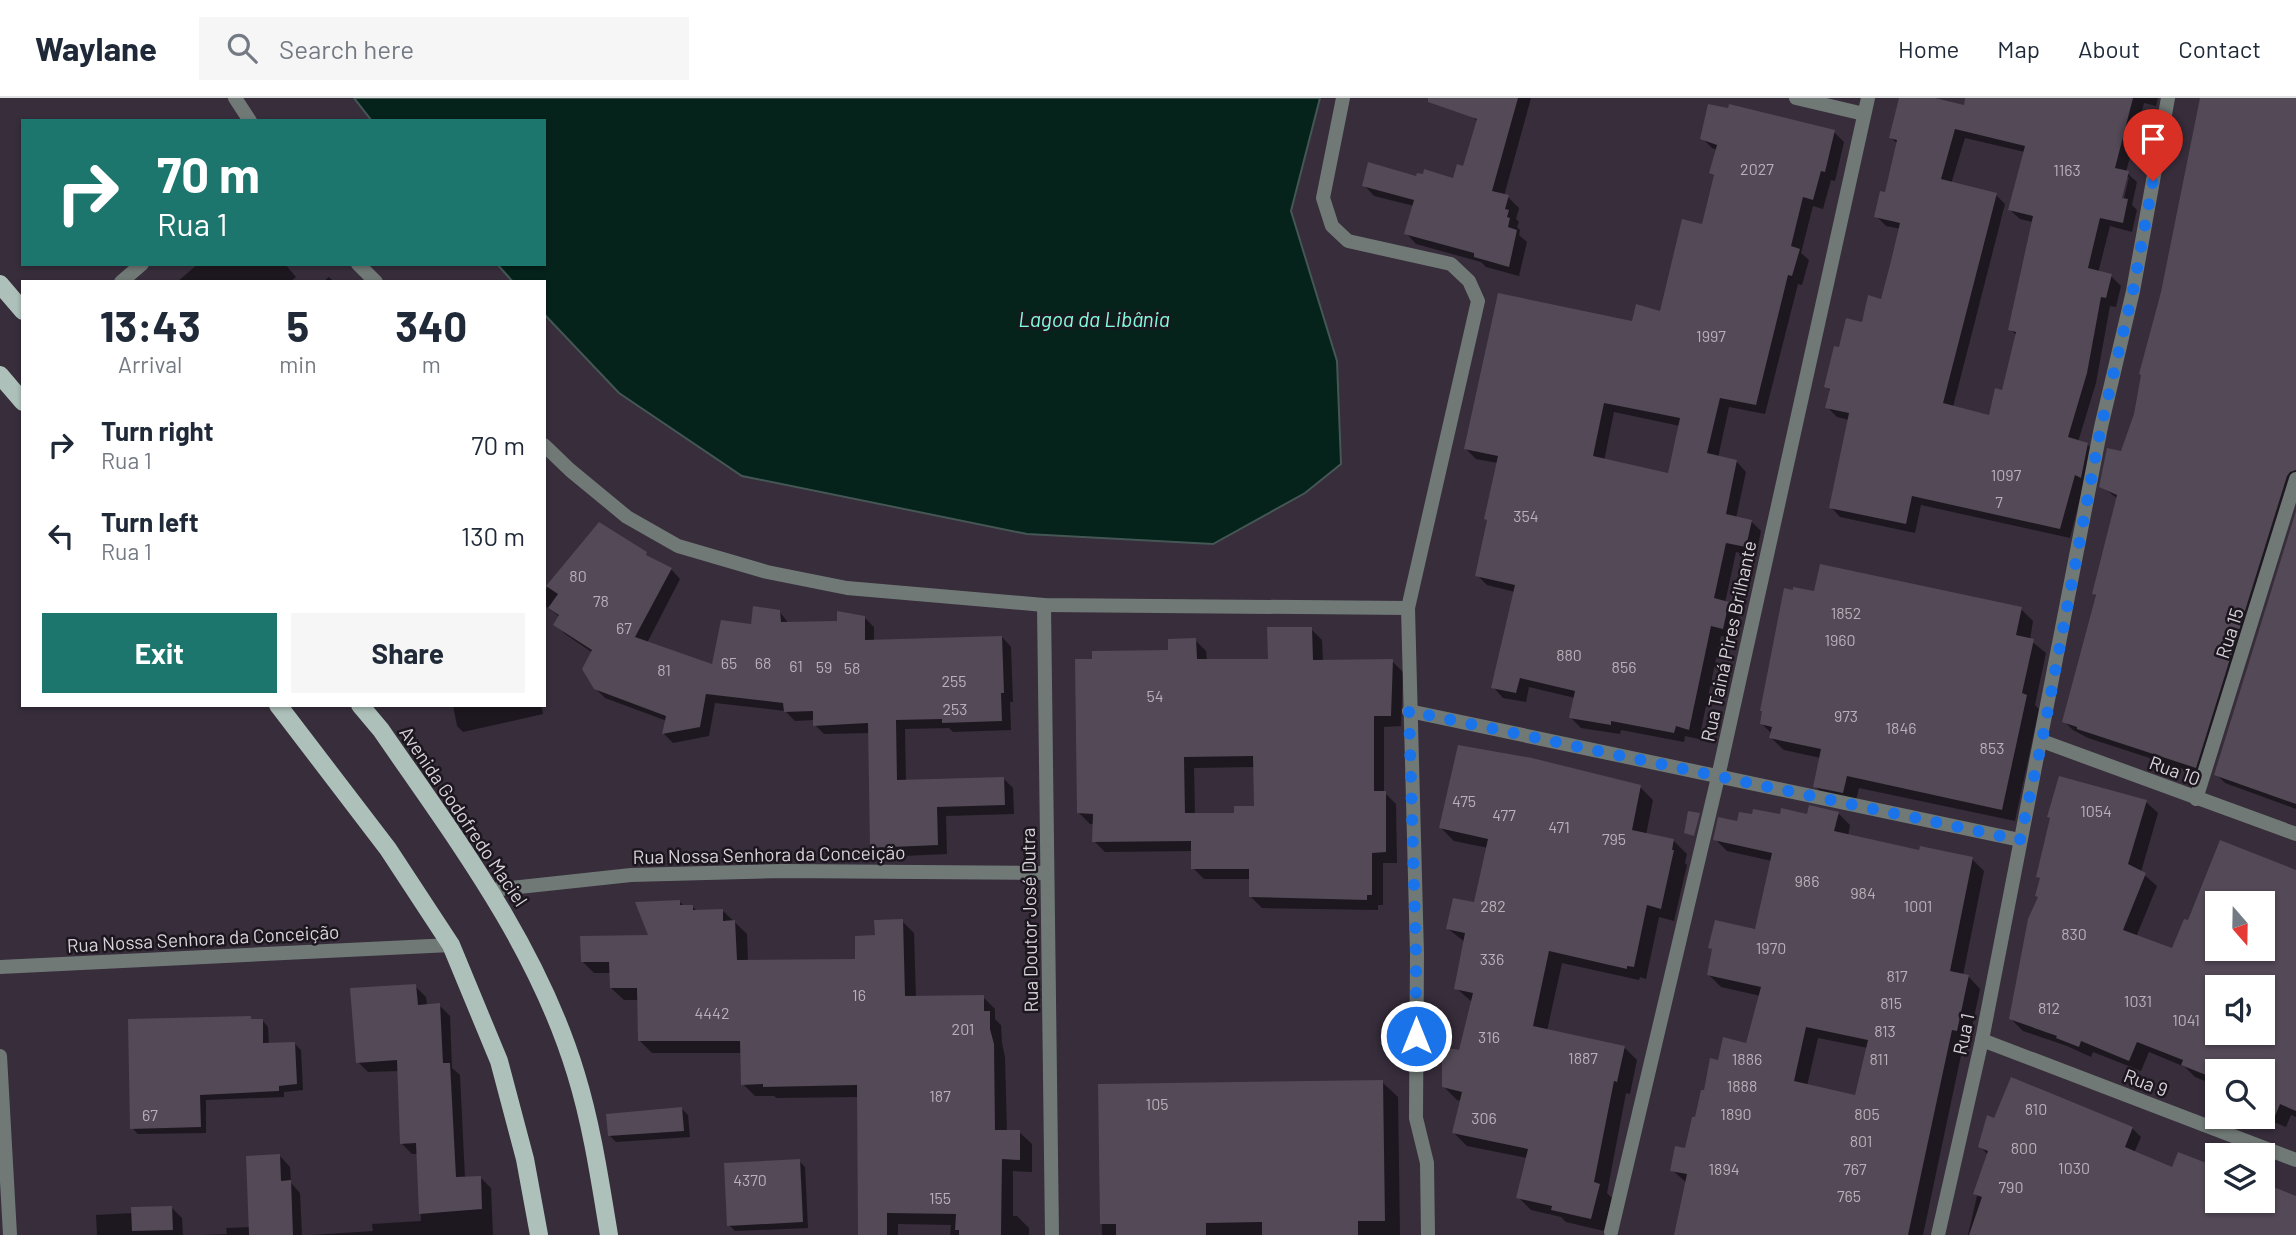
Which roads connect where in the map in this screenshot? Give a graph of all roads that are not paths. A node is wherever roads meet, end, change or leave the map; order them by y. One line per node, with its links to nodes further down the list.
1 (234, 98): 7 (street)
2 (1343, 98): 19 (street)
3 (1796, 98): 6 (street)
4 (1868, 98): 6 (street, Rua Tainá Pires Brilhante)
5 (2168, 98): 23 (street, Rua 1)
6 (1864, 114): 24 (street, Rua Tainá Pires Brilhante)
7 (249, 119)
8 (140, 266): 10 (street)
9 (360, 266): 11 (street)
10 (123, 280)
11 (374, 280)
12 (0, 284): 13 (main road)
13 (21, 310)
14 (0, 375): 15 (main road)
15 (21, 400)
16 (546, 447): 18 (street)
17 (2296, 479): 25 (street, Rua 15)
18 (1044, 605): 19 (street); 28 (street, Rua Doutor José Dutra)
19 (1408, 608): 22 (street)
20 (280, 707): 30 (main road)
21 (362, 707): 29 (main road, Avenida Godofredo Maciel)
22 (1409, 711): 24 (street); 40 (street)
23 (2042, 741): 25 (street, Rua 10); 27 (street, Rua 1)
24 (1718, 777): 27 (street); 35 (street, Rua Tainá Pires Brilhante)
25 (2196, 799): 26 (street, Rua 10)
26 (2296, 834)
27 (2020, 840): 32 (street, Rua 1)
28 (1047, 873): 29 (street, Rua Nossa Senhora da Conceição); 39 (street, Rua Doutor José Dutra)
29 (492, 890): 38 (main road, Avenida Godofredo Maciel)
30 (451, 945): 31 (street, Rua Nossa Senhora da Conceição); 37 (main road)
31 (0, 967)
32 (1982, 1040): 34 (street, Rua 9); 41 (street, Rua 1)
33 (0, 1056): 36 (street)
34 (2296, 1160)
35 (1612, 1232)
36 (10, 1235)
37 (539, 1235)
38 (609, 1235)
39 (1052, 1235)
40 (1428, 1235)
41 (1938, 1235)

